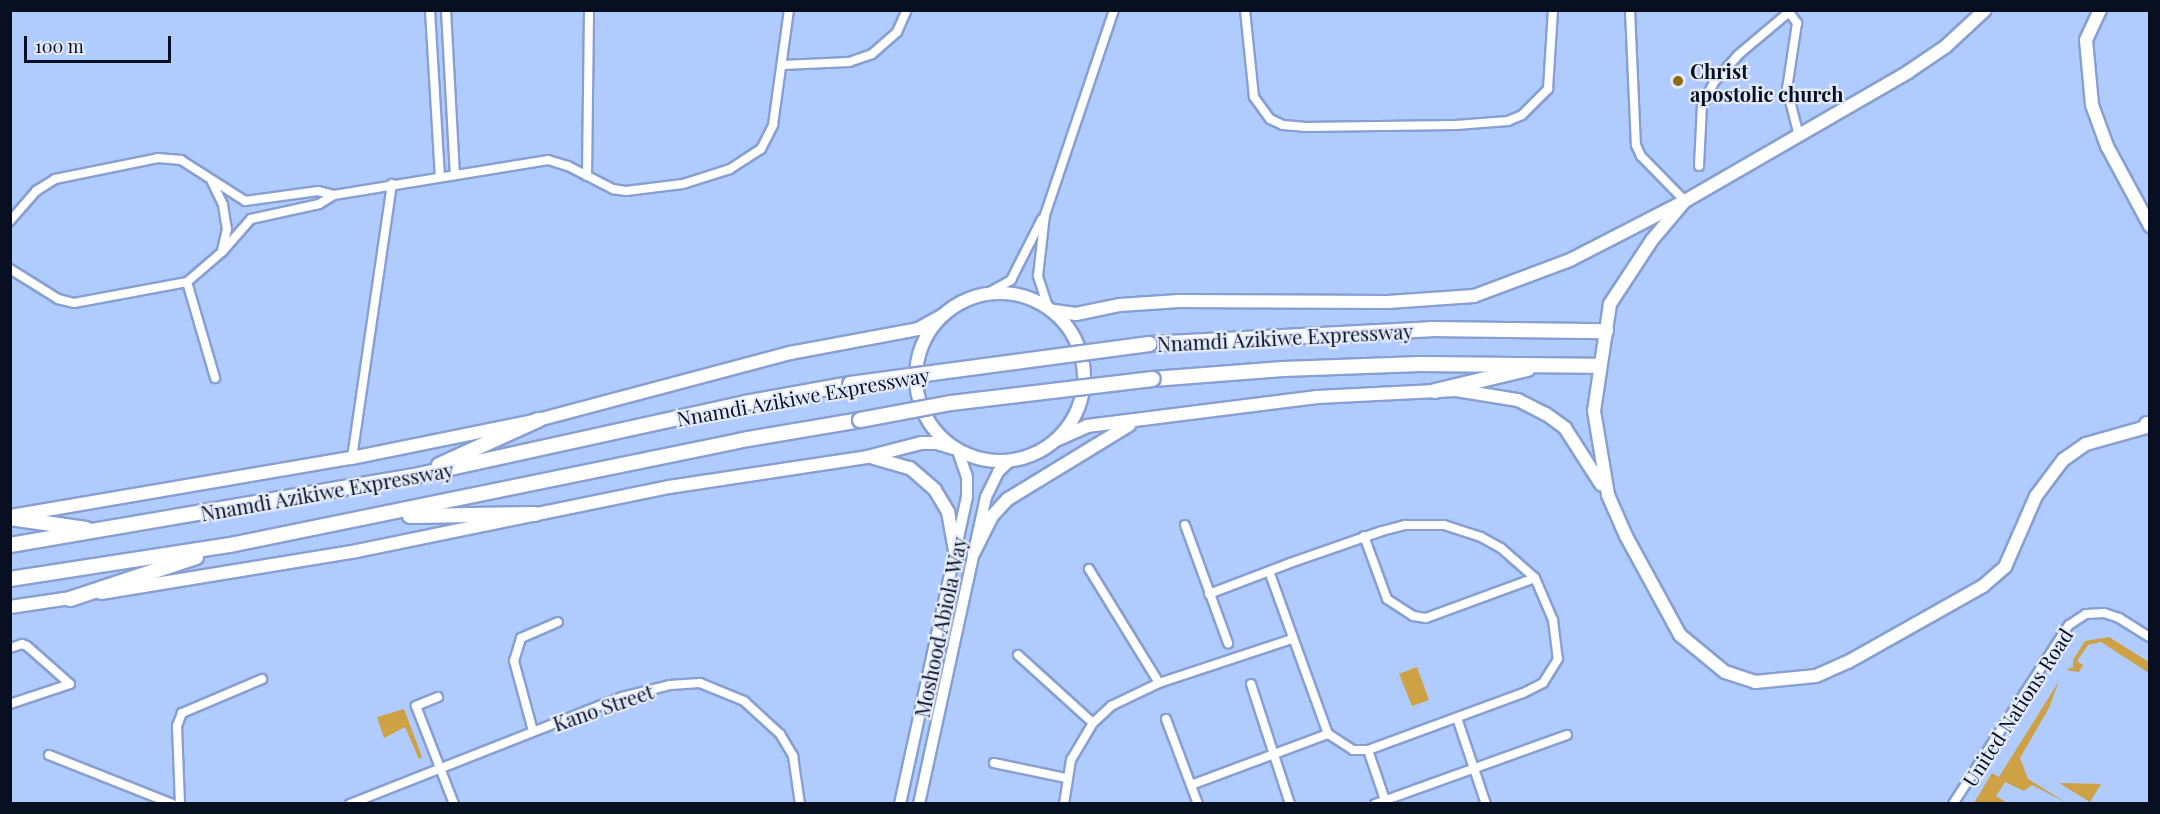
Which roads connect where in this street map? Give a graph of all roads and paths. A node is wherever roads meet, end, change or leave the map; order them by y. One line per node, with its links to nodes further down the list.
1 (430, 10): 16 (street)
2 (446, 10): 15 (street)
3 (589, 10): 17 (street)
4 (789, 10): 12 (street)
5 (907, 10): 12 (street)
6 (1114, 10): 22 (street)
7 (1245, 10): 8 (street)
8 (1553, 10)
9 (1630, 10): 21 (street)
10 (1985, 10): 13 (main road, Nnamdi Azikiwe Expressway)
11 (2100, 10): 24 (main road)
12 (783, 65): 17 (street)
13 (1799, 136): 14 (street); 21 (main road, Nnamdi Azikiwe Expressway)
14 (1699, 166)
15 (455, 174): 16 (street); 17 (street)
16 (440, 176): 19 (street)
17 (588, 177)
18 (212, 182): 20 (street); 23 (street); 25 (street)
19 (392, 184): 20 (street); 41 (street)
20 (334, 195): 25 (street)
21 (1686, 201): 29 (main road, Nnamdi Azikiwe Expressway); 31 (main road)
22 (1045, 215): 28 (street); 29 (street)
23 (10, 221)
24 (2150, 226)
25 (222, 252): 27 (street)
26 (10, 269): 27 (street)
27 (187, 282): 34 (street)
28 (986, 294): 29 (main road); 30 (main road)
29 (1050, 309): 39 (main road)
30 (943, 315): 36 (main road, Nnamdi Azikiwe Expressway); 40 (main road)
31 (1606, 331): 33 (main road); 44 (highway, Nnamdi Azikiwe Expressway, bridge)
32 (1553, 364): 33 (highway, Nnamdi Azikiwe Expressway); 35 (highway); 47 (highway, Nnamdi Azikiwe Expressway, bridge)
33 (1599, 366): 45 (main road)
34 (215, 378)
35 (1435, 391): 37 (main road); 45 (main road)
36 (538, 420): 41 (main road, Nnamdi Azikiwe Expressway); 44 (highway)
37 (1144, 420): 39 (main road); 54 (main road)
38 (2149, 425): 45 (main road)
39 (1056, 440): 43 (main road)
40 (955, 449): 42 (main road); 43 (main road); 55 (main road, Moshood Abiola Way)
41 (352, 458): 48 (main road, Nnamdi Azikiwe Expressway)
42 (867, 458): 46 (main road); 55 (main road)
43 (1010, 461): 54 (main road, Moshood Abiola Way)
44 (414, 476): 50 (highway, Nnamdi Azikiwe Expressway)
45 (1608, 495)
46 (535, 514): 47 (highway); 61 (main road)
47 (378, 516): 52 (highway, Nnamdi Azikiwe Expressway)
48 (10, 517): 50 (highway)
49 (1185, 525): 60 (street)
50 (100, 531): 53 (highway, Nnamdi Azikiwe Expressway)
51 (1364, 536): 57 (street); 58 (street); 58 (street)
52 (235, 544): 59 (highway, Nnamdi Azikiwe Expressway); 61 (highway)
53 (10, 545)
54 (974, 552): 95 (main road, Moshood Abiola Way)
55 (956, 556): 94 (main road, Moshood Abiola Way)
56 (1089, 568): 70 (street)
57 (1269, 571): 60 (street); 65 (street)
58 (1535, 578): 74 (street)
59 (10, 579)
60 (1209, 594): 66 (street)
61 (70, 599): 62 (main road)
62 (10, 607)
63 (558, 622): 77 (street)
64 (2150, 637): 101 (street, United Nations Road)
65 (1292, 639): 70 (street); 78 (street)
66 (1228, 643)
67 (10, 648): 73 (street)
68 (1018, 655): 76 (street)
69 (262, 679): 90 (street)
70 (1159, 684): 76 (street)
71 (1251, 684): 81 (street)
72 (438, 697): 84 (street)
73 (10, 704)
74 (1456, 718): 80 (street); 85 (street)
75 (1166, 719): 87 (street)
76 (1093, 723): 86 (street)
77 (533, 731): 84 (street, Kano Street); 93 (street, Kano Street)
78 (1328, 734): 80 (street); 81 (street)
79 (1567, 735): 85 (street)
80 (1368, 750): 88 (street)
81 (1275, 754): 87 (street); 98 (street)
82 (49, 755): 89 (street)
83 (994, 763): 86 (street)
84 (439, 767): 91 (street, Kano Street); 92 (street)
85 (1473, 769): 88 (street); 100 (street)
86 (1066, 778): 96 (street)
87 (1191, 785): 97 (street)
88 (1385, 802): 99 (street)
89 (174, 804)
90 (180, 804)
91 (350, 804)
92 (454, 804)
93 (800, 804)
94 (900, 804)
95 (919, 804)
96 (1064, 804)
97 (1198, 804)
98 (1290, 804)
99 (1375, 804)
100 (1486, 804)
101 (1953, 804)

